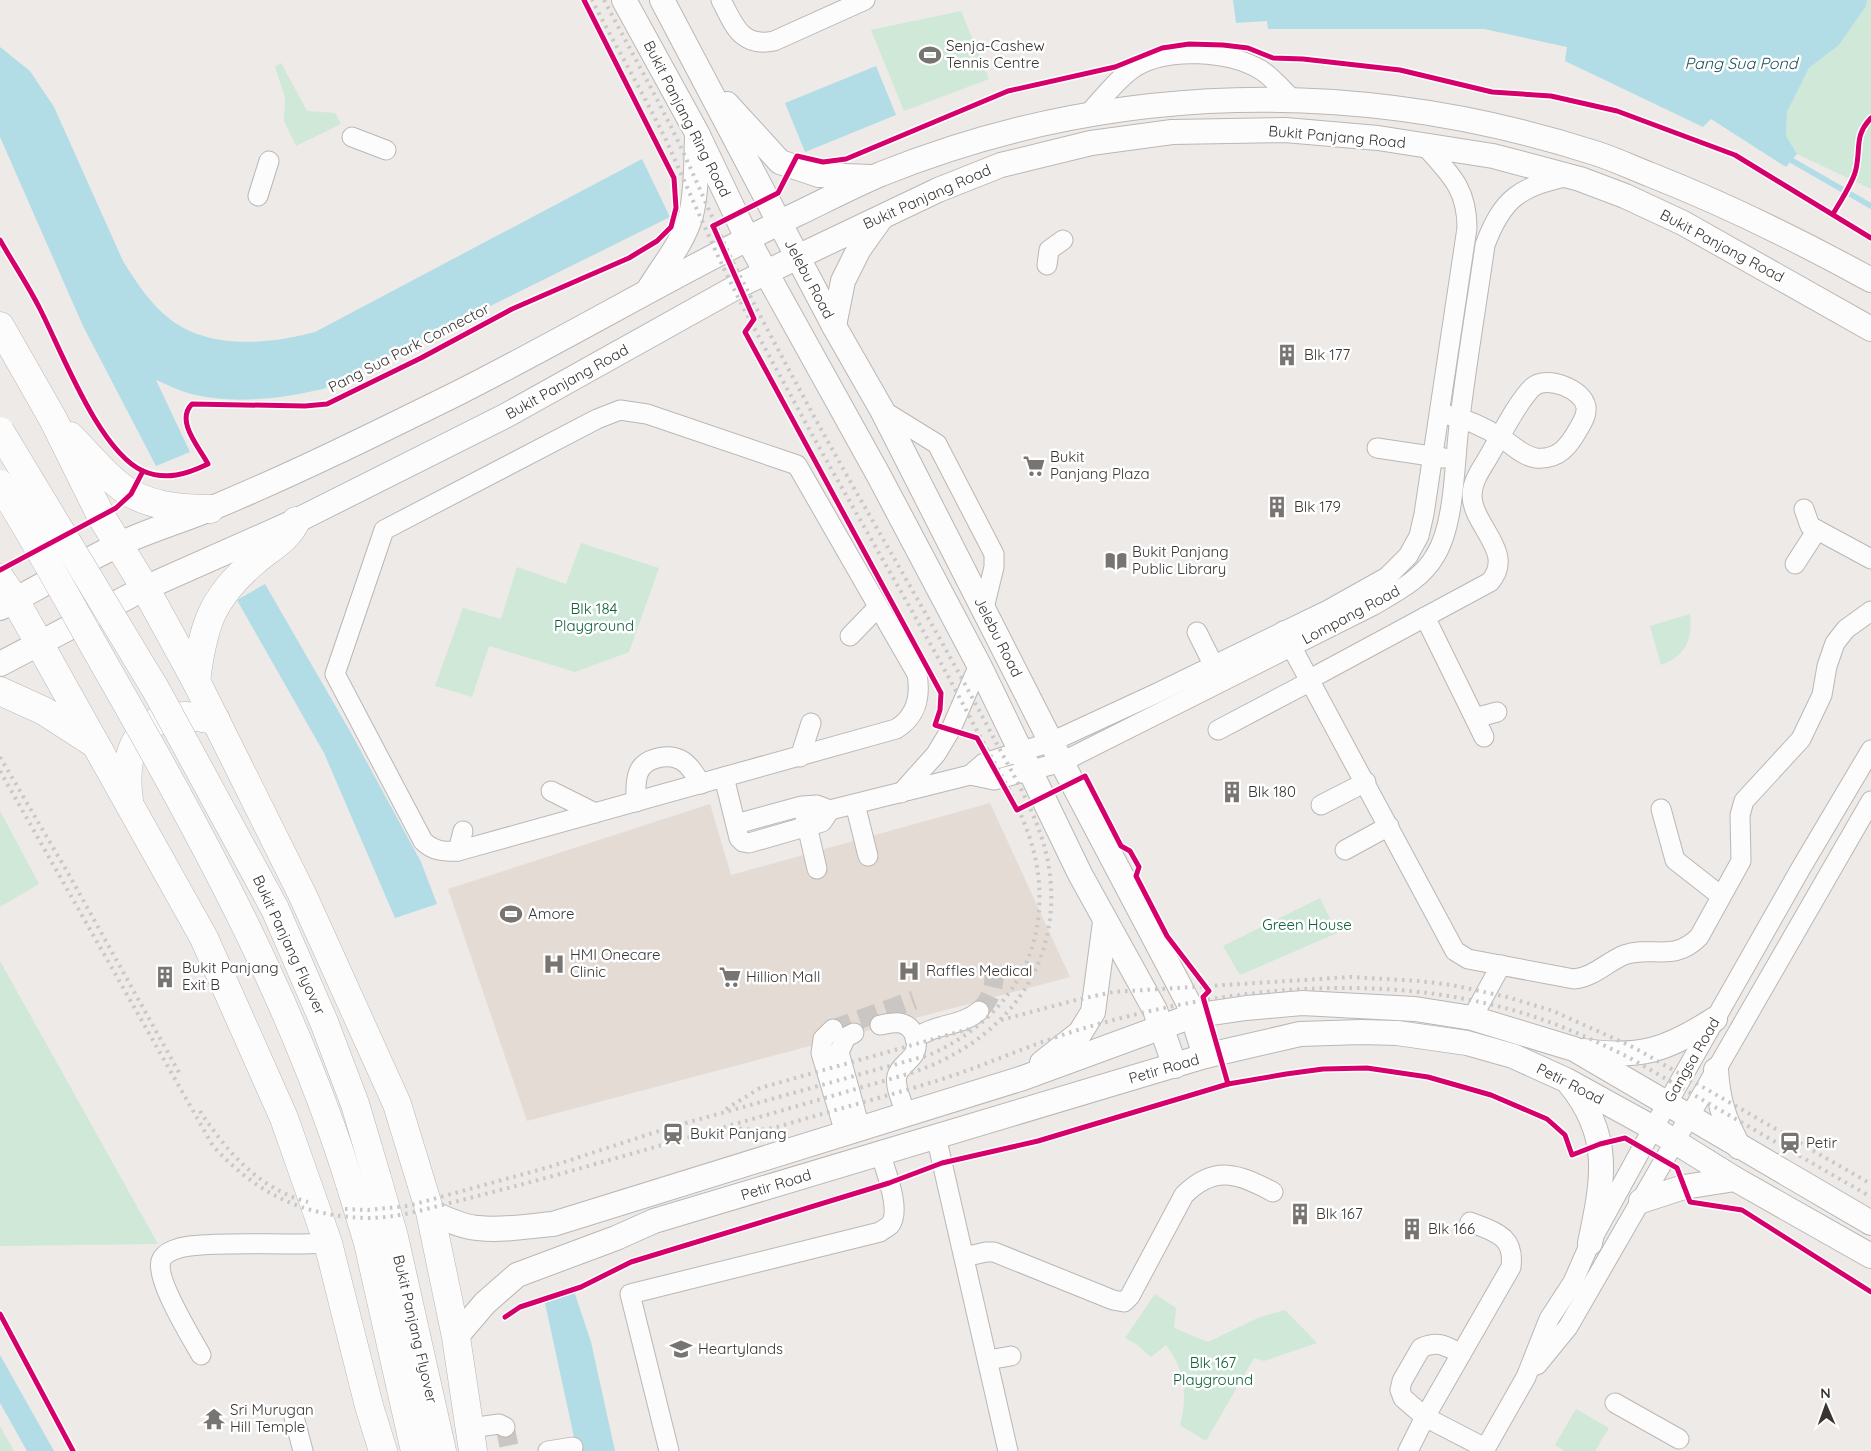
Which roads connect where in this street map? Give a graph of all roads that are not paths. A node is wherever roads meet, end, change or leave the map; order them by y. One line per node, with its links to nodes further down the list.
1 (624, 0): 8 (main road, Bukit Panjang Ring Road)
2 (662, 0): 5 (main road)
3 (721, 0): 4 (street)
4 (865, 0)
5 (698, 70): 13 (main road); 17 (main road)
6 (1291, 98): 7 (main road, Bukit Panjang Road); 7 (street); 23 (main road, Bukit Panjang Road)
7 (1089, 113): 13 (main road, Bukit Panjang Road)
8 (697, 133): 18 (main road, Bukit Panjang Ring Road); 24 (main road)
9 (352, 137): 11 (street)
10 (1425, 146): 14 (main road, Bukit Panjang Road); 16 (main road, Bukit Panjang Road); 29 (street, Lompang Road)
11 (386, 150)
12 (269, 162): 15 (street)
13 (876, 176): 17 (main road, Bukit Panjang Road)
14 (1569, 176): 27 (main road, Bukit Panjang Road); 30 (street, Lompang Road)
15 (258, 196)
16 (882, 217): 20 (main road, Bukit Panjang Road); 26 (main road)
17 (780, 223): 18 (main road, Bukit Panjang Road); 20 (main road, Jelebu Road)
18 (747, 238): 22 (main road, Jelebu Road); 24 (main road, Bukit Panjang Road)
19 (1063, 240): 21 (street)
20 (798, 257): 22 (main road, Bukit Panjang Road); 26 (main road, Jelebu Road)
21 (1047, 265)
22 (766, 272): 40 (main road, Bukit Panjang Road); 56 (main road, Jelebu Road)
23 (1871, 280)
24 (647, 292): 38 (main road, Bukit Panjang Road)
25 (0, 326): 31 (highway)
26 (834, 326): 28 (main road, Jelebu Road)
27 (1871, 329)
28 (882, 410): 48 (main road, Jelebu Road); 48 (street)
29 (1439, 413): 30 (street); 35 (street, Lompang Road)
30 (1460, 418): 33 (street); 36 (street, Lompang Road)
31 (53, 419): 38 (highway); 42 (highway)
32 (0, 431): 151 (highway, Bukit Panjang Flyover, bridge)
33 (1500, 437): 33 (street); 50 (street)
34 (1377, 448): 35 (street)
35 (1433, 456): 36 (street); 53 (street, Lompang Road)
36 (1455, 459): 53 (street, Lompang Road)
37 (0, 484): 150 (highway, Bukit Panjang Flyover, bridge)
38 (210, 509): 42 (main road, Bukit Panjang Road)
39 (1804, 509): 41 (street)
40 (296, 521): 45 (main road, Bukit Panjang Road); 59 (highway)
41 (1817, 530): 43 (street); 44 (street)
42 (118, 544): 45 (highway); 46 (main road, Bukit Panjang Road)
43 (1868, 551)
44 (1796, 564)
45 (145, 588): 54 (main road, Bukit Panjang Road); 59 (highway)
46 (5, 596): 54 (highway)
47 (878, 607): 52 (street); 70 (street); 91 (street)
48 (984, 608): 69 (main road, Jelebu Road)
49 (1871, 611): 94 (street)
50 (1425, 617): 58 (street); 62 (street)
51 (1197, 632): 57 (street)
52 (850, 636)
53 (1288, 639): 57 (street, Lompang Road); 58 (street)
54 (39, 644): 55 (main road, Bukit Panjang Road); 67 (highway)
55 (0, 664)
56 (979, 665): 71 (main road, Jelebu Road); 76 (street)
57 (1218, 673): 69 (street, Lompang Road)
58 (1311, 680): 65 (street); 73 (street)
59 (196, 681): 63 (highway)
60 (0, 690): 67 (highway)
61 (1497, 712): 62 (street)
62 (1475, 718): 66 (street)
63 (216, 720): 81 (highway); 126 (highway)
64 (811, 723): 70 (street)
65 (1218, 730)
66 (1484, 736)
67 (96, 744): 81 (highway)
68 (1871, 750): 100 (street, Gangsa Road)
69 (1056, 752): 71 (street, Lompang Road); 98 (main road, Jelebu Road)
70 (800, 757): 72 (street)
71 (1025, 762): 76 (street, Lompang Road); 95 (main road, Jelebu Road)
72 (724, 778): 74 (street); 86 (street)
73 (1366, 782): 80 (street); 87 (street)
74 (701, 784): 78 (street); 78 (street)
75 (551, 791): 85 (street)
76 (901, 793): 79 (street)
77 (1871, 801): 109 (street, Gangsa Road)
78 (636, 802): 85 (street)
79 (855, 804): 84 (street); 92 (street)
80 (1321, 805)
81 (130, 806): 130 (highway)
82 (802, 806): 84 (street); 86 (street); 88 (street)
83 (1661, 809): 94 (street)
84 (830, 810): 88 (street)
85 (594, 813): 91 (street)
86 (736, 824): 88 (street)
87 (1389, 826): 90 (street); 96 (street)
88 (807, 828): 93 (street)
89 (463, 831): 91 (street)
90 (1345, 850)
91 (458, 851)
92 (868, 856)
93 (817, 869)
94 (1721, 896): 96 (street)
95 (1105, 922): 102 (main road, Jelebu Road); 110 (main road)
96 (1501, 965): 99 (street)
97 (979, 1011): 105 (street)
98 (1192, 1016): 99 (main road, Petir Road); 102 (main road, Petir Road); 107 (main road, Jelebu Road)
99 (1472, 1018): 106 (main road, Petir Road)
100 (1715, 1019): 106 (main road); 112 (street, Gangsa Road)
101 (880, 1025): 105 (street)
102 (1162, 1026): 108 (main road, Jelebu Road); 110 (main road, Petir Road)
103 (833, 1029): 117 (street)
104 (854, 1032): 117 (street)
105 (916, 1039): 114 (street)
106 (1574, 1049): 112 (main road, Petir Road)
107 (1206, 1056): 108 (main road, Petir Road); 111 (main road, Petir Road)
108 (1176, 1066): 113 (main road, Petir Road)
109 (1716, 1070): 115 (street, Gangsa Road); 120 (main road)
110 (1018, 1079): 113 (main road); 114 (main road, Petir Road)
111 (1566, 1080): 116 (main road, Petir Road); 131 (main road)
112 (1666, 1105): 115 (main road, Petir Road); 116 (street, Gangsa Road)
113 (1036, 1107): 118 (main road, Petir Road)
114 (906, 1114): 117 (main road, Petir Road)
115 (1689, 1117): 119 (street, Gangsa Road); 120 (main road, Petir Road)
116 (1653, 1128): 119 (main road, Petir Road); 131 (street, Gangsa Road)
117 (852, 1131): 125 (main road, Petir Road)
118 (936, 1136): 121 (main road, Petir Road); 133 (street)
119 (1675, 1141): 122 (main road, Petir Road); 124 (street, Gangsa Road)
120 (1739, 1147): 129 (main road, Petir Road)
121 (880, 1152): 127 (main road, Petir Road); 153 (street)
122 (1734, 1179): 124 (main road); 132 (main road, Petir Road)
123 (1273, 1192): 133 (street)
124 (1641, 1201): 139 (street, Gangsa Road)
125 (626, 1202): 126 (main road, Petir Road); 127 (main road)
126 (430, 1212): 134 (highway)
127 (654, 1221): 134 (main road, Petir Road)
128 (1470, 1222): 135 (street)
129 (1871, 1223)
130 (324, 1231): 136 (street); 149 (highway)
131 (1590, 1243): 139 (street, Gangsa Road)
132 (1871, 1256)
133 (964, 1257): 138 (street)
134 (456, 1337): 145 (highway)
135 (1461, 1354): 141 (street); 141 (street)
136 (201, 1355)
137 (1011, 1356): 138 (street)
138 (988, 1360): 154 (street)
139 (1526, 1377): 147 (street, Gangsa Road)
140 (1615, 1403): 144 (street)
141 (1425, 1417): 147 (street); 155 (street)
142 (294, 1418): 148 (street)
143 (505, 1427): 145 (street)
144 (1679, 1439)
145 (472, 1440)
146 (573, 1447): 152 (street)
147 (1485, 1450)
148 (303, 1451)
149 (383, 1451)
150 (415, 1451)
151 (442, 1451)
152 (548, 1451)
153 (669, 1451)
154 (1008, 1451)
155 (1408, 1451)

